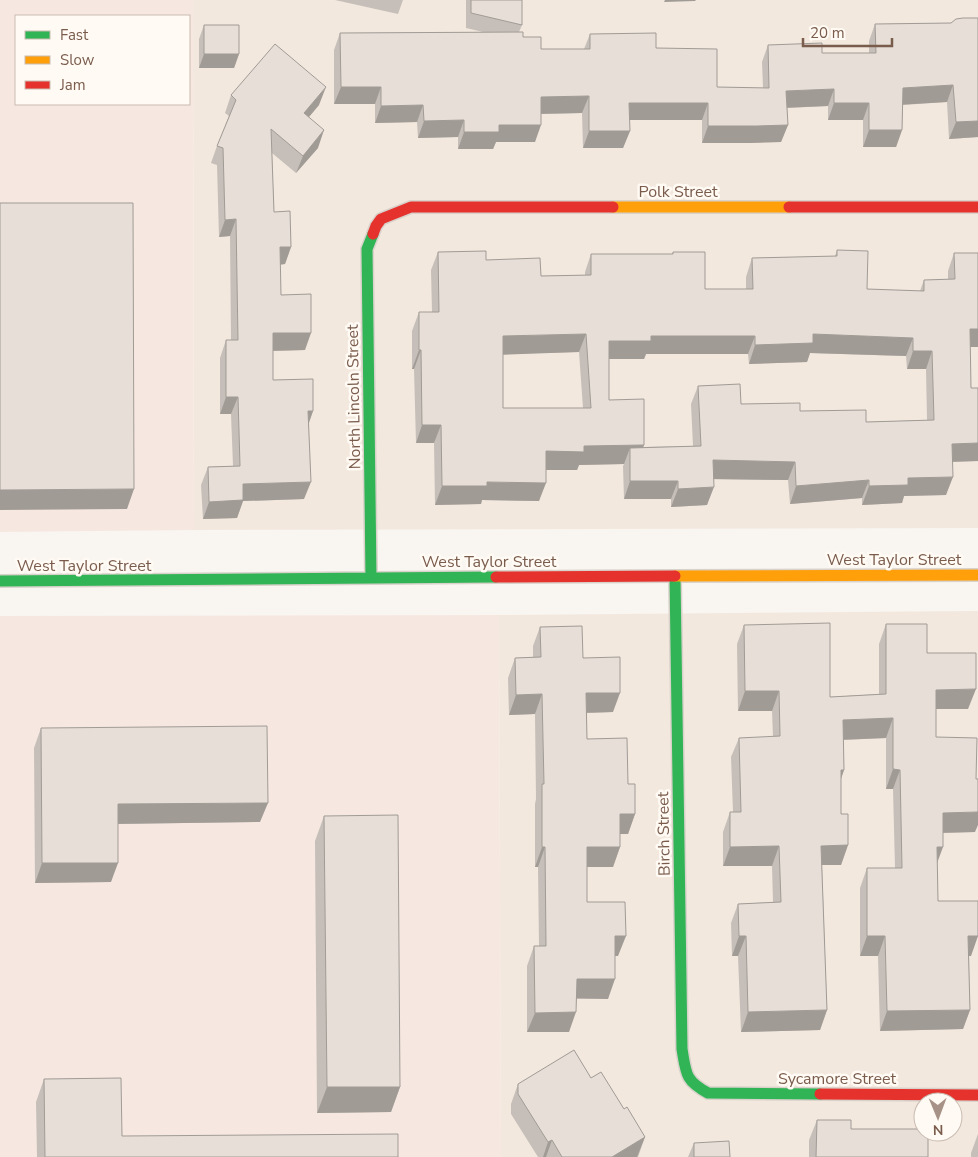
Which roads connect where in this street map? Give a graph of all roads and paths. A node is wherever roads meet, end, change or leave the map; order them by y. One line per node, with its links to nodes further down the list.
1 (978, 207): 2 (street, Polk Street)
2 (381, 219): 5 (street, North Lincoln Street)
3 (978, 575): 4 (street, West Taylor Street)
4 (675, 577): 5 (street, West Taylor Street); 7 (street, Birch Street)
5 (371, 578): 6 (street, West Taylor Street)
6 (0, 581)
7 (696, 1087): 8 (street, Sycamore Street)
8 (978, 1095)

